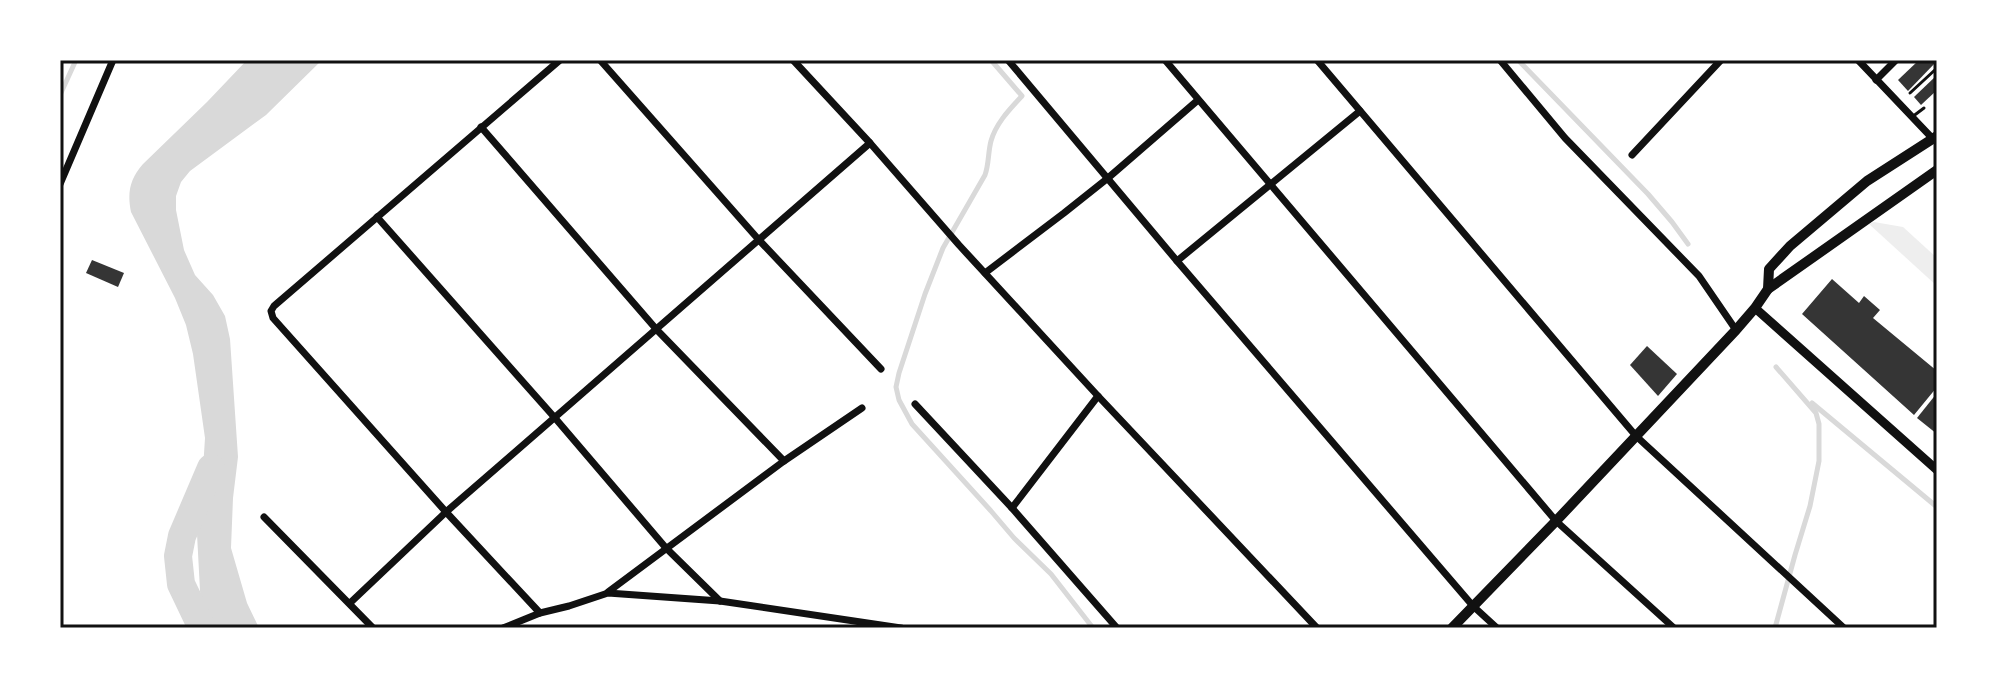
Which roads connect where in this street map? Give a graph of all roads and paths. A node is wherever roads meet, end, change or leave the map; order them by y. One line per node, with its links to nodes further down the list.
1 (113, 60): 25 (street)
2 (560, 60): 19 (street)
3 (600, 60): 28 (street)
4 (793, 60): 21 (street)
5 (1008, 60): 24 (street)
6 (1165, 60): 15 (street)
7 (1317, 60): 17 (street)
8 (1500, 60): 32 (street)
9 (1721, 60): 22 (street)
10 (1858, 60): 13 (street)
11 (1896, 60): 13 (street)
12 (1937, 68): 14 (path)
13 (1876, 80): 18 (street)
14 (1910, 93)
15 (1198, 100): 24 (street); 26 (street)
16 (1924, 108): 18 (lane)
17 (1360, 111): 26 (street); 39 (street)
18 (1912, 117): 20 (street)
19 (481, 127): 27 (street); 33 (street)
20 (1935, 137): 31 (main road)
21 (870, 143): 28 (street); 30 (street)
22 (1632, 155)
23 (1937, 170): 31 (main road)
24 (1108, 178): 29 (street); 30 (street)
25 (60, 184)
26 (1271, 186): 29 (street); 45 (street)
27 (377, 217): 38 (street); 43 (street)
28 (759, 240): 33 (street); 34 (street)
29 (1177, 261): 50 (street)
30 (985, 273): 35 (street)
31 (1768, 289): 32 (main road)
32 (1746, 319): 39 (main road); 41 (street)
33 (657, 330): 38 (street); 40 (street)
34 (881, 369)
35 (1098, 396): 42 (street); 56 (street)
36 (915, 404): 42 (street)
37 (862, 408): 40 (street)
38 (555, 418): 43 (street); 46 (street)
39 (1636, 436): 45 (main road); 60 (street)
40 (784, 461): 46 (street)
41 (1937, 470)
42 (1012, 508): 55 (street)
43 (446, 512): 49 (street); 51 (street)
44 (264, 517): 49 (street)
45 (1556, 521): 50 (main road); 59 (street)
46 (666, 548): 47 (street); 48 (street)
47 (608, 593): 48 (street); 51 (street)
48 (720, 601): 54 (street)
49 (350, 603): 52 (street)
50 (1473, 606): 57 (main road); 58 (street)
51 (540, 613): 53 (street)
52 (373, 628)
53 (503, 628)
54 (901, 628)
55 (1117, 628)
56 (1317, 628)
57 (1452, 628)
58 (1497, 628)
59 (1674, 628)
60 (1844, 628)

